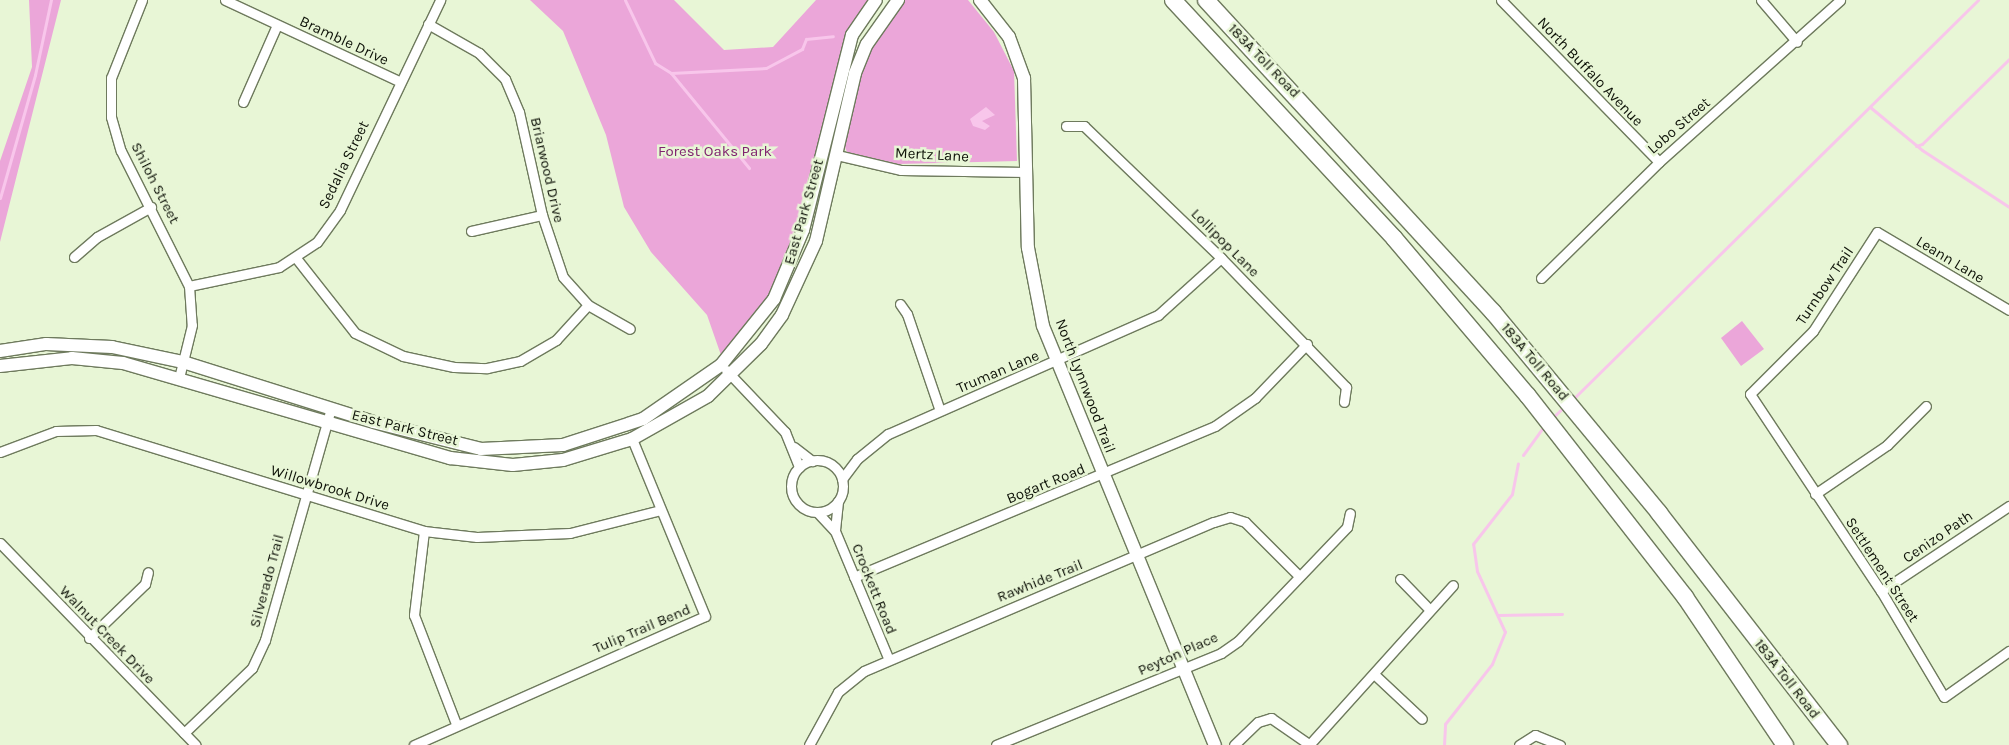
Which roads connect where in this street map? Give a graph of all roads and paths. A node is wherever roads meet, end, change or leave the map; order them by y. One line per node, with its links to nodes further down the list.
1 (142, 0): 21 (street, Shiloh Street)
2 (225, 0): 13 (street, Bramble Drive)
3 (440, 0): 12 (street, Sedalia Street)
4 (876, 0): 38 (street, East Park Street)
5 (898, 0): 18 (street, East Park Street)
6 (980, 0): 20 (street, North Lynnwood Trail)
7 (1173, 0): 92 (highway, 183A Toll Road)
8 (1206, 0): 93 (highway, 183A Toll Road)
9 (1500, 0): 19 (street, North Buffalo Avenue)
10 (1761, 0): 14 (street)
11 (1840, 0): 14 (street, Lobo Street)
12 (428, 24): 15 (street, Sedalia Street); 22 (street, Briarwood Drive)
13 (277, 26): 15 (street, Bramble Drive); 16 (street)
14 (1797, 42): 19 (street, Lobo Street)
15 (399, 81): 26 (street, Sedalia Street)
16 (243, 102)
17 (1066, 126): 27 (street, Lollipop Lane)
18 (837, 156): 20 (street, Mertz Lane); 40 (street, East Park Street)
19 (1659, 162): 28 (street, Lobo Street)
20 (1026, 172): 37 (street, North Lynnwood Trail)
21 (151, 207): 25 (street); 29 (street, Shiloh Street)
22 (542, 215): 23 (street); 31 (street, Briarwood Drive)
23 (471, 231)
24 (1877, 232): 32 (street, Leann Lane); 42 (street, Turnbow Trail)
25 (74, 257)
26 (296, 258): 29 (street, Sedalia Street); 31 (street)
27 (1221, 258): 34 (street, Lollipop Lane); 37 (street, Truman Lane)
28 (1541, 278)
29 (189, 286): 36 (street, Shiloh Street)
30 (900, 304): 46 (street)
31 (588, 305): 33 (street, Briarwood Drive)
32 (2009, 310)
33 (630, 329)
34 (1307, 344): 43 (street, Lollipop Lane); 55 (street, Bogart Road)
35 (0, 351): 36 (street, East Park Street)
36 (183, 362): 41 (street, Shiloh Street); 45 (street, East Park Street)
37 (1055, 362): 46 (street, Truman Lane); 55 (street, North Lynnwood Trail)
38 (721, 365): 40 (street); 45 (street, East Park Street)
39 (0, 366): 41 (street, East Park Street)
40 (732, 376): 48 (street, East Park Street); 49 (street)
41 (179, 378): 47 (street, East Park Street)
42 (1750, 394): 57 (street, Settlement Street)
43 (1344, 402)
44 (1926, 406): 57 (street)
45 (331, 409): 47 (street, Silverado Trail)
46 (940, 411): 51 (street, Truman Lane)
47 (326, 424): 48 (street, East Park Street); 58 (street, Silverado Trail)
48 (632, 438): 61 (street, Tulip Trail Bend)
49 (794, 447): 52 (street); 54 (street)
50 (0, 452): 58 (street, Willowbrook Drive)
51 (857, 459): 53 (street, Truman Lane); 56 (street, Truman Lane)
52 (812, 461): 53 (street); 54 (street)
53 (834, 466): 56 (street)
54 (799, 467): 62 (street)
55 (1102, 475): 67 (street, North Lynnwood Trail); 70 (street, Bogart Road)
56 (842, 479): 59 (street)
57 (1815, 494): 73 (street, Settlement Street)
58 (304, 495): 64 (street, Willowbrook Drive); 82 (street, Silverado Trail)
59 (838, 501): 62 (street); 65 (street, Crockett Road)
60 (2009, 506): 73 (street, Cenizo Path)
61 (660, 510): 64 (street, Willowbrook Drive); 81 (street, Tulip Trail Bend)
62 (818, 512): 65 (street, Crockett Road)
63 (1350, 513): 69 (street, Peyton Place)
64 (424, 531): 81 (street)
65 (835, 531): 70 (street, Crockett Road)
66 (0, 542): 75 (street, Walnut Creek Drive)
67 (1136, 557): 69 (street, Rawhide Trail); 77 (street, Rawhide Trail); 78 (street, North Lynnwood Trail)
68 (148, 572): 75 (street)
69 (1298, 575): 78 (street, Peyton Place)
70 (854, 578): 77 (street, Crockett Road)
71 (1400, 579): 74 (street)
72 (1453, 585): 74 (street)
73 (1881, 591): 76 (street, Settlement Street)
74 (1429, 609): 79 (street)
75 (89, 638): 82 (street, Walnut Creek Drive)
76 (2009, 651)
77 (888, 658): 85 (street, Rawhide Trail)
78 (1183, 669): 86 (street, Peyton Place); 87 (street, North Lynnwood Trail)
79 (1375, 675): 80 (street); 89 (street)
80 (1422, 719)
81 (456, 724): 84 (street, Tulip Trail Bend)
82 (184, 733): 83 (street, Walnut Creek Drive)
83 (196, 745)
84 (414, 745)
85 (809, 745)
86 (996, 745)
87 (1215, 745)
88 (1234, 745): 89 (street)
89 (1310, 745)
90 (1519, 745): 91 (street)
91 (1560, 745)
92 (1785, 745)
93 (1839, 745)

